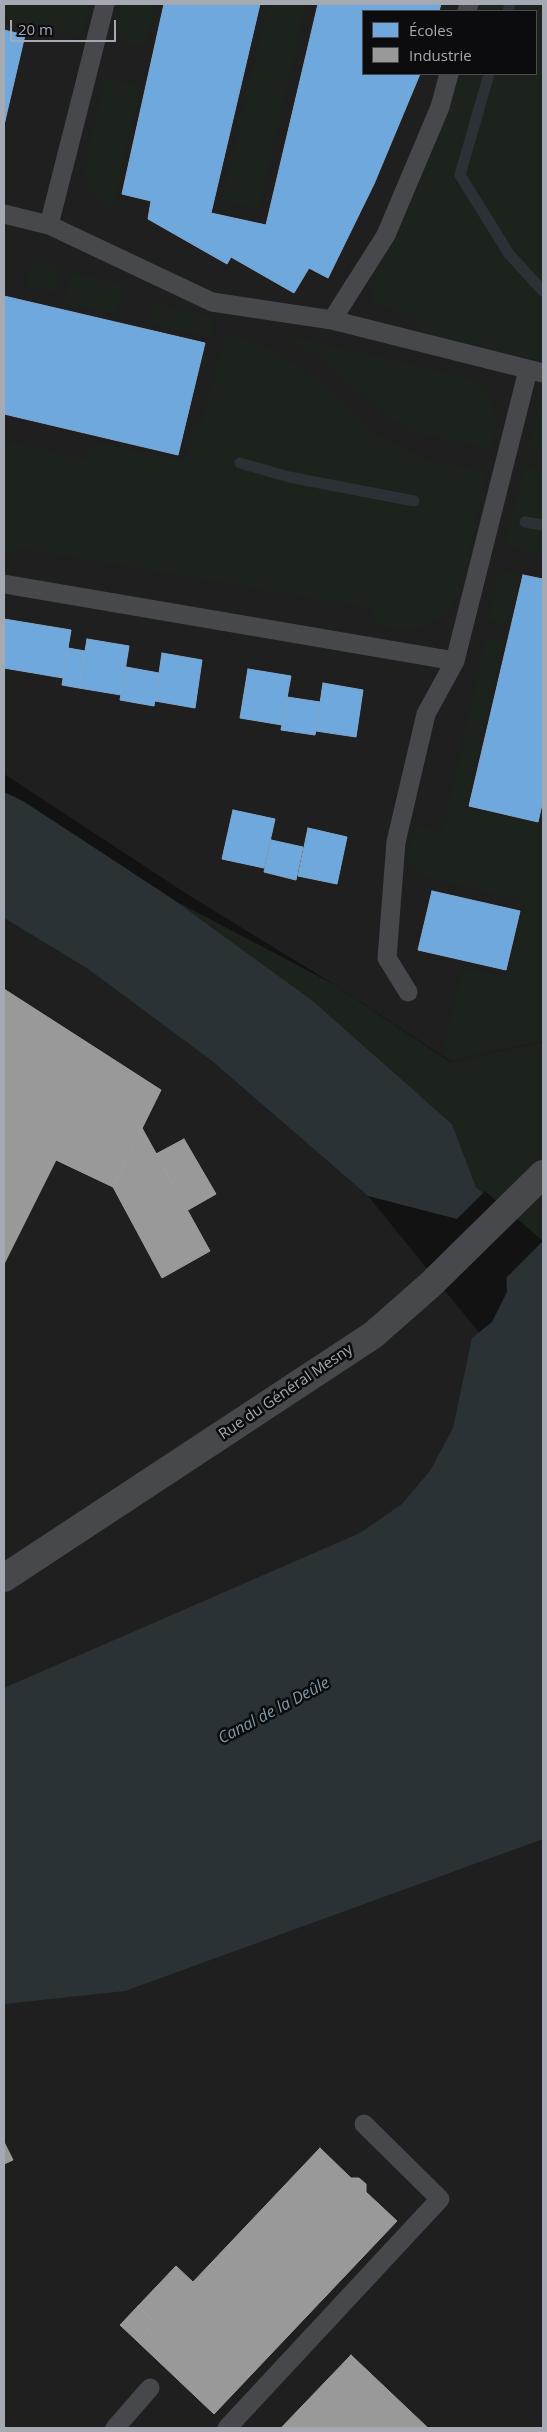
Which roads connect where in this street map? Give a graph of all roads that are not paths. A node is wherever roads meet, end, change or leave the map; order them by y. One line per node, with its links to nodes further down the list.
1 (105, 4): 4 (lane)
2 (449, 75): 5 (lane)
3 (4, 214): 4 (lane)
4 (49, 225): 5 (lane)
5 (332, 320): 6 (lane)
6 (536, 371): 8 (lane)
7 (4, 584): 8 (lane)
8 (456, 661): 9 (lane)
9 (408, 992)
10 (542, 1175): 11 (street, Rue du Général Mesny)
11 (4, 1578)
12 (364, 2124): 15 (lane)
13 (150, 2388): 14 (lane)
14 (115, 2428)
15 (227, 2428)

